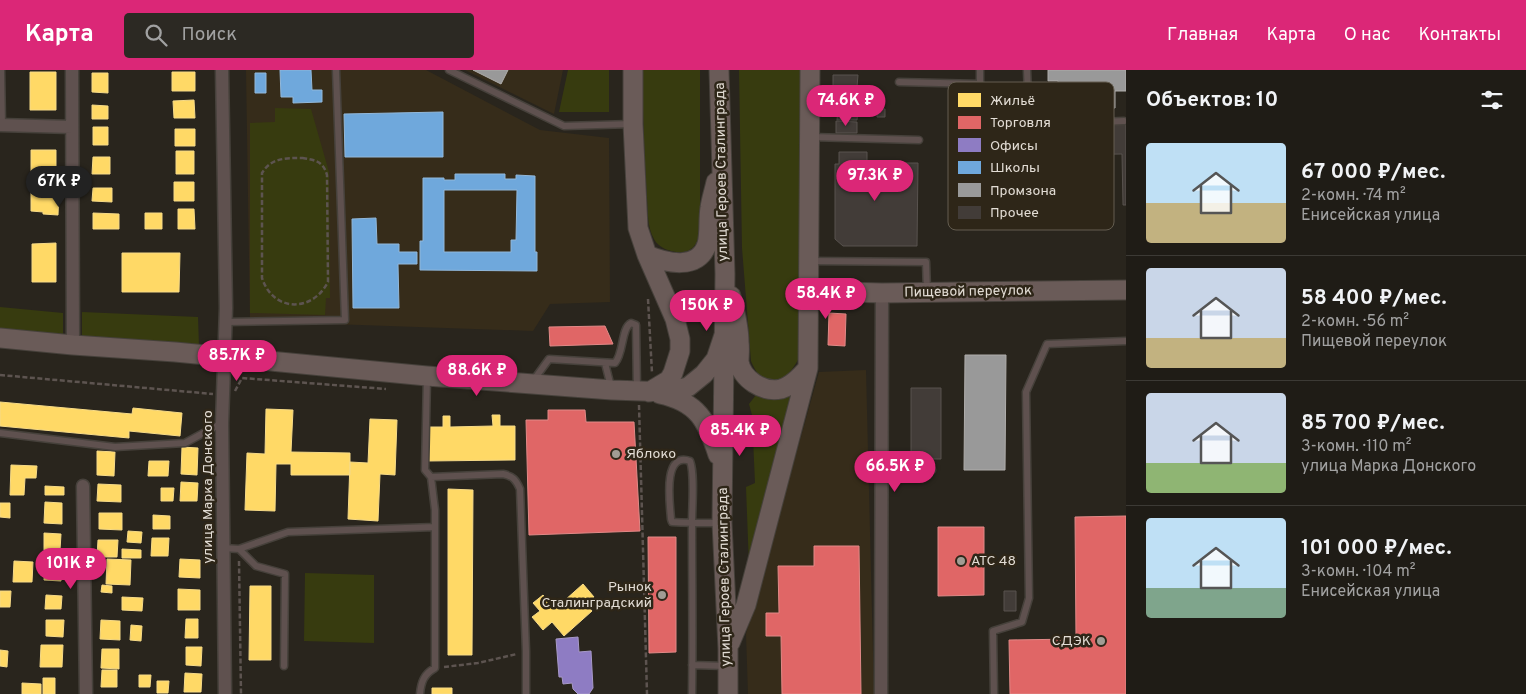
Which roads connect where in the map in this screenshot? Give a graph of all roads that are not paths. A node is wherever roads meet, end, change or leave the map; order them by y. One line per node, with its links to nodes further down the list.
1 (1, 70): 14 (lane)
2 (72, 70): 15 (street)
3 (222, 70): 26 (street, улица Марка Донского)
4 (336, 70): 26 (lane)
5 (449, 70): 13 (lane)
6 (633, 70): 13 (street)
7 (719, 70): 18 (street, улица Героев Сталинграда)
8 (810, 70): 16 (street)
9 (899, 82): 10 (lane)
10 (948, 83)
11 (1114, 121): 12 (lane)
12 (1124, 121)
13 (633, 124): 19 (street)
14 (1, 125): 15 (street)
15 (72, 127): 30 (street)
16 (810, 137): 17 (lane); 20 (street)
17 (919, 140)
18 (722, 159): 19 (street); 21 (street, улица Героев Сталинграда)
19 (646, 256): 37 (street)
20 (810, 262): 23 (street); 24 (lane)
21 (725, 274): 27 (street, улица Героев Сталинграда); 33 (street)
22 (1126, 290): 24 (street, Пищевой переулок)
23 (809, 292): 25 (street, Пищевой переулок); 33 (street)
24 (928, 292): 25 (street, Пищевой переулок)
25 (882, 293): 41 (street)
26 (226, 322): 31 (street, улица Марка Донского)
27 (724, 335): 37 (street); 42 (street, улица Героев Сталинграда)
28 (0, 338): 30 (street)
29 (1126, 341): 60 (lane)
30 (74, 345): 31 (street)
31 (223, 357): 34 (street); 38 (street, улица Марка Донского)
32 (604, 363): 35 (lane); 36 (lane); 37 (lane)
33 (808, 368): 50 (street)
34 (427, 376): 35 (street); 43 (lane)
35 (530, 384): 36 (street)
36 (612, 390): 37 (street)
37 (642, 396): 42 (street)
38 (222, 423): 39 (lane); 48 (street, улица Марка Донского)
39 (0, 433)
40 (932, 470): 41 (lane)
41 (881, 472): 59 (street)
42 (723, 474): 46 (street, улица Героев Сталинграда)
43 (431, 477): 47 (lane); 56 (lane)
44 (83, 486): 53 (street)
45 (692, 522): 45 (lane); 46 (lane); 51 (lane)
46 (722, 523): 50 (street, улица Героев Сталинграда)
47 (435, 527): 49 (lane); 55 (lane)
48 (223, 548): 49 (lane); 54 (street, улица Марка Донского)
49 (239, 549): 52 (lane)
50 (728, 658): 51 (lane); 58 (street, улица Героев Сталинграда)
51 (692, 665): 57 (lane)
52 (284, 666)
53 (86, 694)
54 (225, 694)
55 (420, 694)
56 (526, 694)
57 (692, 694)
58 (728, 694)
59 (881, 694)
60 (994, 694)

